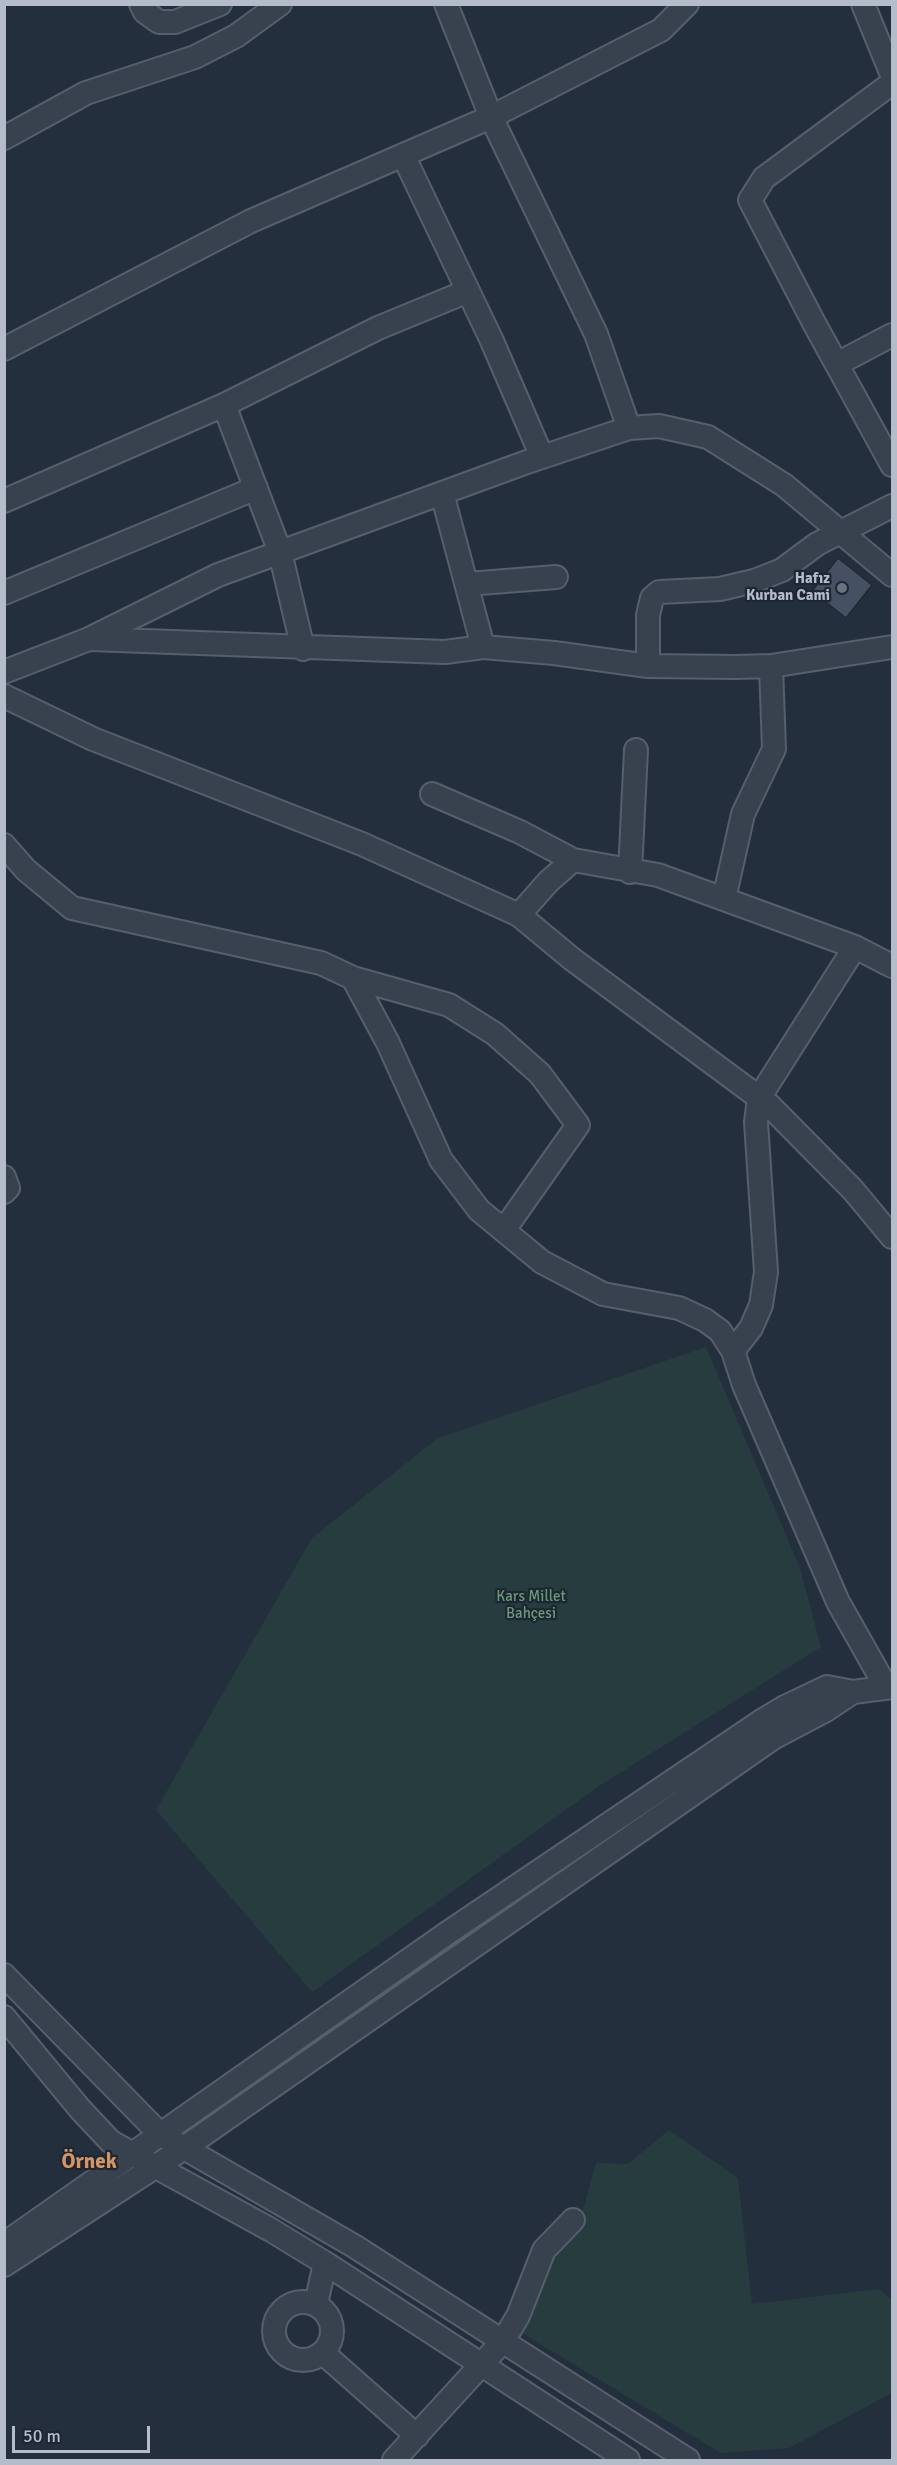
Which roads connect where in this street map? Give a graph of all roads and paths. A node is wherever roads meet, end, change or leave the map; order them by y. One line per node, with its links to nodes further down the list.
1 (141, 4): 2 (street)
2 (220, 4)
3 (280, 4): 10 (street)
4 (446, 4): 9 (street)
5 (687, 4): 9 (street)
6 (863, 4): 7 (street)
7 (892, 75)
8 (892, 83): 15 (street)
9 (491, 117): 11 (street); 17 (street)
10 (4, 138)
11 (403, 155): 12 (street); 14 (street)
12 (468, 291): 16 (street); 18 (street)
13 (892, 335): 15 (street)
14 (4, 349)
15 (837, 364): 19 (street)
16 (224, 405): 20 (street); 22 (street)
17 (629, 428): 18 (street); 24 (street)
18 (542, 457): 21 (street)
19 (892, 465)
20 (256, 488): 25 (street); 29 (street)
21 (442, 493): 25 (street); 28 (street)
22 (4, 501)
23 (892, 506): 24 (street)
24 (838, 532): 26 (street); 34 (street)
25 (280, 552): 30 (street); 33 (street)
26 (892, 575)
27 (556, 577): 28 (street)
28 (467, 584): 31 (street)
29 (4, 593)
30 (89, 639): 33 (street); 36 (street)
31 (483, 647): 33 (street); 34 (street)
32 (892, 647): 35 (street)
33 (303, 649)
34 (648, 666): 35 (street)
35 (771, 666): 43 (street)
36 (4, 672)
37 (4, 696): 44 (street)
38 (636, 750): 42 (street)
39 (432, 794): 41 (street)
40 (4, 845): 47 (street)
41 (573, 860): 42 (street); 44 (street)
42 (630, 872): 43 (street)
43 (724, 899): 45 (street)
44 (519, 915): 48 (street)
45 (855, 946): 46 (street); 48 (street)
46 (892, 966)
47 (353, 978): 51 (street); 51 (street)
48 (759, 1098): 52 (street); 53 (street)
49 (4, 1177): 50 (street)
50 (4, 1192)
51 (504, 1230): 53 (street)
52 (892, 1237)
53 (733, 1351): 54 (street)
54 (889, 1687): 55 (street)
55 (853, 1692): 58 (street); 59 (street)
56 (4, 1974): 58 (street)
57 (4, 2017): 60 (street)
58 (160, 2134): 59 (street); 60 (street)
59 (184, 2148): 61 (street); 67 (street)
60 (132, 2154): 61 (street); 63 (street)
61 (155, 2167): 64 (street); 65 (street)
62 (573, 2220): 67 (street)
63 (4, 2244)
64 (326, 2263): 66 (street); 69 (street)
65 (4, 2265)
66 (316, 2304): 68 (street); 68 (street)
67 (502, 2341): 69 (street); 73 (street)
68 (323, 2353): 70 (street)
69 (483, 2366): 70 (street); 72 (street)
70 (417, 2436): 71 (street)
71 (394, 2460)
72 (628, 2460)
73 (688, 2460)

